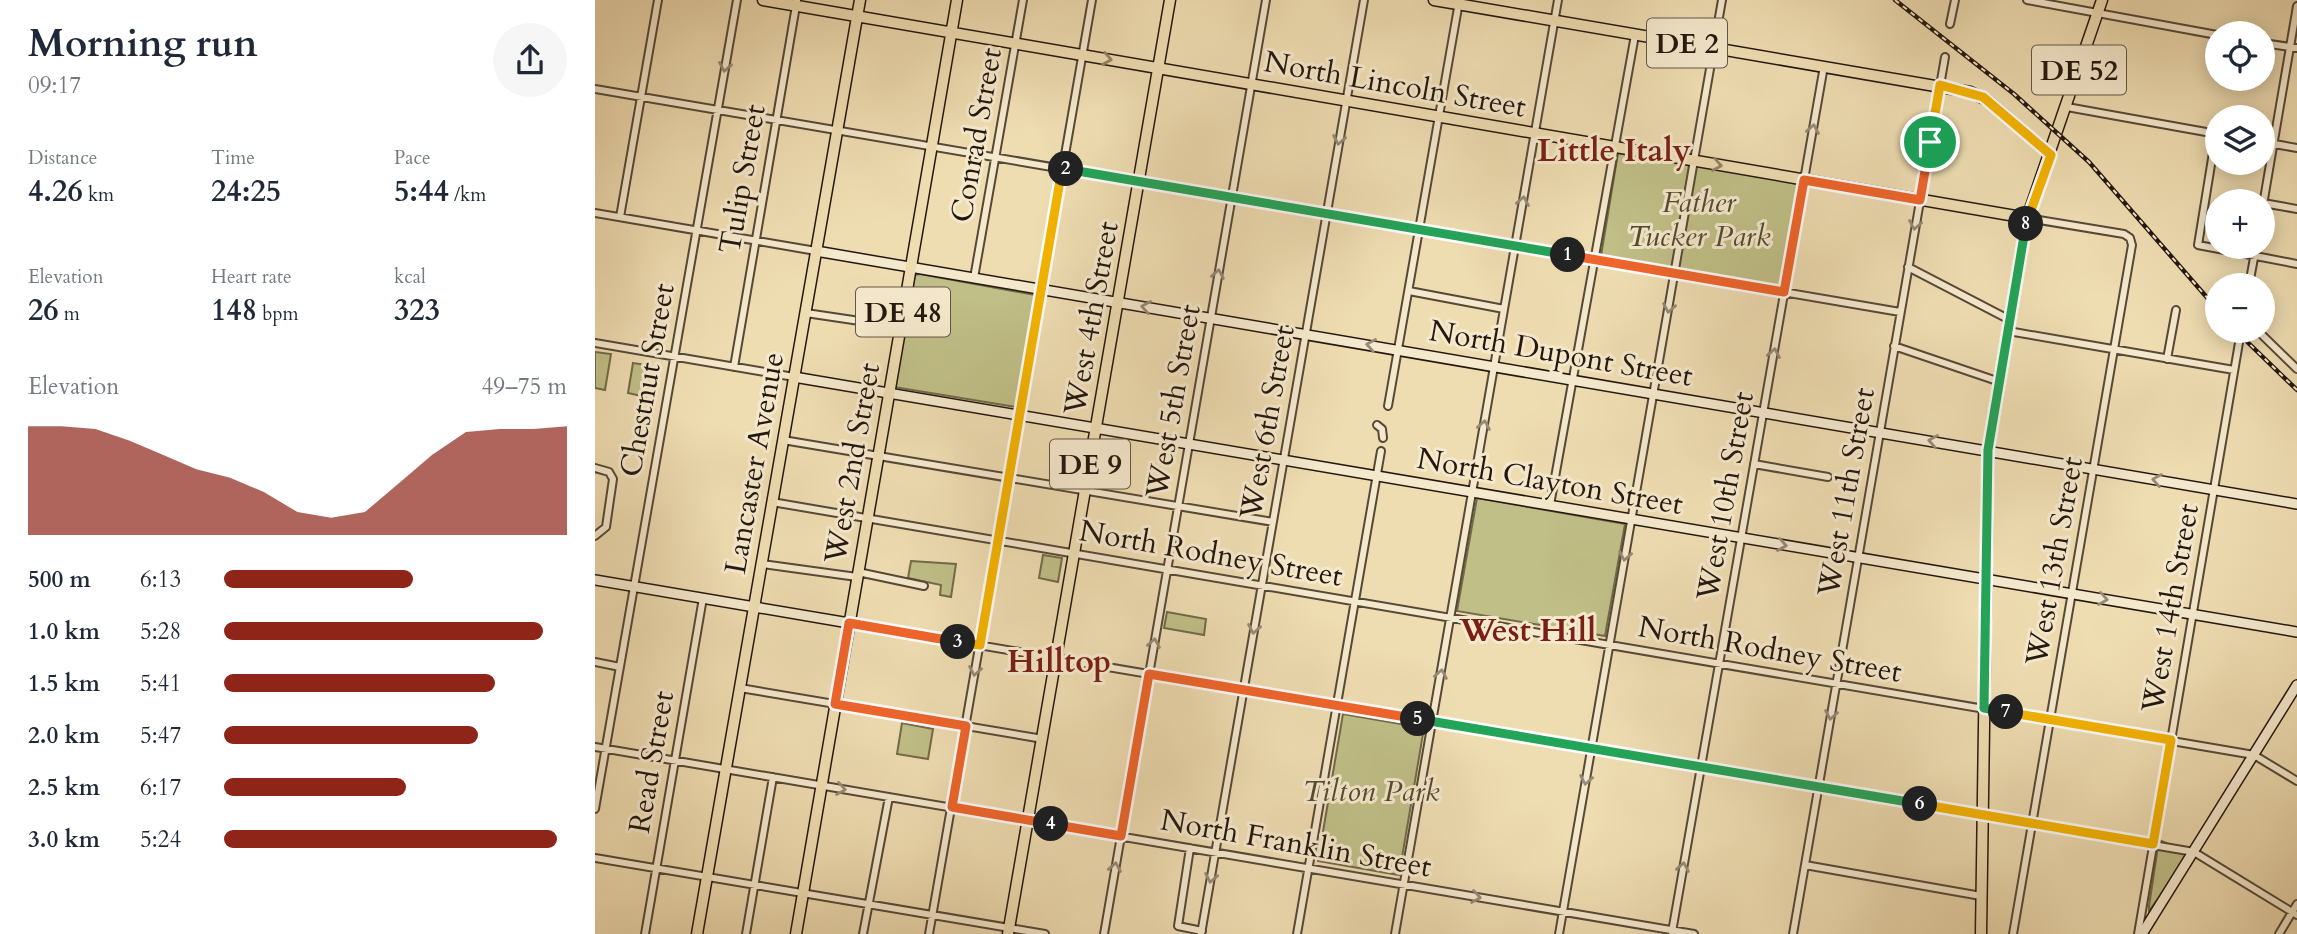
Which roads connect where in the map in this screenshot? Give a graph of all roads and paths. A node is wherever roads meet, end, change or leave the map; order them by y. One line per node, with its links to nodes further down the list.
1 (658, 0): 38 (street)
2 (737, 0): 41 (street, Chestnut Street, one-way to 41)
3 (763, 0): 18 (main road, North Lincoln Street)
4 (860, 0): 21 (main road, Lancaster Avenue)
5 (957, 0): 24 (main road, West 2nd Street / DE 48)
6 (1023, 0): 27 (street, Conrad Street)
7 (1092, 0): 31 (street)
8 (1170, 0): 34 (main road, West 4th Street / DE 9)
9 (1266, 0): 35 (street, West 5th Street)
10 (1364, 0): 39 (street, West 6th Street)
11 (1434, 0): 17 (main road, DE 2)
12 (1558, 0): 22 (street)
13 (1722, 0): 29 (street)
14 (1955, 0): 23 (street)
15 (2027, 0): 20 (street)
16 (2102, 0): 20 (main road, DE 52)
17 (1459, 2): 22 (main road, DE 2); 42 (street)
18 (797, 3): 21 (main road, North Lincoln Street); 43 (street, Tulip Street)
19 (2297, 6): 30 (street)
20 (2097, 13): 25 (street); 40 (main road, DE 52)
21 (857, 16): 24 (main road, North Lincoln Street); 44 (main road, Lancaster Avenue)
22 (1555, 20): 26 (main road, DE 2); 46 (street)
23 (1950, 24)
24 (952, 32): 27 (main road, North Lincoln Street); 49 (main road, West 2nd Street / DE 48)
25 (2205, 33)
26 (1635, 35): 29 (main road, DE 2); 50 (street)
27 (1015, 43): 31 (main road, North Lincoln Street); 53 (street, Conrad Street)
28 (2275, 45): 30 (street)
29 (1714, 47): 33 (main road, DE 2); 54 (street)
30 (2293, 48): 47 (street)
31 (1082, 54): 34 (main road, North Lincoln Street, one-way to 34); 55 (street)
32 (1945, 57): 36 (street, West 11th Street)
33 (1824, 66): 36 (main road, DE 2); 56 (street, West 10th Street, one-way to 33)
34 (1159, 68): 35 (main road, North Lincoln Street); 57 (main road, West 4th Street / DE 9)
35 (1251, 84): 39 (main road, North Lincoln Street); 58 (street, West 5th Street)
36 (1940, 85): 52 (main road, DE 2); 59 (street, West 11th Street)
37 (595, 89): 38 (street)
38 (641, 97): 41 (street); 65 (street)
39 (1346, 100): 42 (main road, North Lincoln Street); 64 (street, West 6th Street, one-way to 64)
40 (2067, 107): 45 (street); 52 (main road, DE 52)
41 (718, 110): 43 (street); 67 (street, Chestnut Street)
42 (1439, 116): 46 (main road, North Lincoln Street); 68 (street)
43 (775, 120): 44 (street); 70 (street, Tulip Street)
44 (838, 130): 49 (street); 73 (main road, Lancaster Avenue)
45 (2205, 132)
46 (1535, 133): 50 (main road, North Lincoln Street); 71 (street, one-way to 46)
47 (2275, 134)
48 (2275, 144): 51 (street)
49 (932, 146): 53 (street); 77 (main road, West 2nd Street / DE 48)
50 (1613, 146): 54 (main road, North Lincoln Street); 74 (street)
51 (2297, 148)
52 (2051, 155): 66 (main road, DE 52)
53 (995, 157): 55 (street); 80 (street, Conrad Street)
54 (1694, 161): 56 (main road, North Lincoln Street, one-way to 56); 79 (street)
55 (1062, 169): 57 (street); 81 (street)
56 (1804, 180): 59 (main road, North Lincoln Street); 83 (street, West 10th Street)
57 (1139, 182): 58 (street); 84 (main road, West 4th Street / DE 9)
58 (1232, 198): 64 (street); 89 (street, West 5th Street, one-way to 58)
59 (1920, 200): 66 (main road, North Lincoln Street); 78 (street, West 11th Street, one-way to 78)
60 (2205, 204): 72 (street)
61 (2275, 206): 62 (street)
62 (2297, 209)
63 (595, 213): 65 (street)
64 (1326, 214): 68 (street); 93 (street, West 6th Street)
65 (620, 217): 67 (street)
66 (2027, 218): 69 (street, North Lincoln Street); 90 (main road, DE 52)
67 (697, 230): 70 (street); 100 (street, Chestnut Street)
68 (1420, 230): 71 (street); 82 (street)
69 (2130, 238): 98 (street, West 13th Street)
70 (754, 240): 73 (street); 103 (street, Tulip Street)
71 (1515, 246): 74 (street); 85 (street)
72 (2205, 246)
73 (816, 251): 77 (street, North Dupont Street); 88 (main road, Lancaster Avenue)
74 (1593, 259): 79 (street); 107 (street)
75 (2270, 259): 76 (street)
76 (2297, 264)
77 (911, 267): 80 (street, North Dupont Street); 91 (main road, West 2nd Street / DE 48)
78 (1908, 267): 87 (street, West 11th Street); 90 (street)
79 (1675, 273): 83 (street); 110 (street, one-way to 110)
80 (974, 278): 81 (street, North Dupont Street)
81 (1042, 289): 84 (street, North Dupont Street); 113 (street)
82 (1409, 291): 85 (street); 99 (street)
83 (1784, 292): 87 (street); 112 (street, West 10th Street, one-way to 83)
84 (1118, 302): 89 (street, North Dupont Street, one-way to 84); 115 (main road, West 4th Street / DE 9)
85 (1504, 309): 102 (street)
86 (2176, 310): 101 (street)
87 (1900, 312): 97 (street, West 11th Street)
88 (806, 313): 91 (street); 106 (main road, Lancaster Avenue)
89 (1211, 318): 93 (street, North Dupont Street); 119 (street, West 5th Street)
90 (2010, 320): 92 (main road, DE 52)
91 (900, 327): 109 (main road, West 2nd Street / DE 48)
92 (2008, 331): 98 (street); 108 (main road, DE 52)
93 (1305, 334): 99 (street, North Dupont Street, one-way to 93); 123 (street, West 6th Street)
94 (595, 343): 100 (street)
95 (2239, 343): 105 (street, West 14th Street)
96 (2271, 343): 104 (street)
97 (1894, 346): 108 (street); 116 (street, West 11th Street)
98 (2114, 349): 101 (street); 126 (street, West 13th Street)
99 (1399, 350): 102 (street, North Dupont Street); 111 (street)
100 (674, 357): 103 (street); 152 (street, Chestnut Street)
101 (2168, 359): 105 (street)
102 (1494, 366): 107 (street, North Dupont Street); 132 (street, one-way to 102)
103 (734, 367): 106 (street)
104 (2297, 368)
105 (2234, 370): 130 (street, West 14th Street)
106 (794, 377): 109 (street, North Clayton Street); 118 (main road, Lancaster Avenue)
107 (1572, 379): 110 (street, North Dupont Street); 135 (street)
108 (2000, 382): 120 (main road, DE 52)
109 (889, 393): 113 (street, North Clayton Street); 122 (main road, West 2nd Street / DE 48)
110 (1654, 393): 112 (street, North Dupont Street); 138 (street)
111 (1388, 406)
112 (1763, 412): 116 (street, North Dupont Street); 124 (street, West 10th Street)
113 (1020, 415): 115 (street, North Clayton Street); 129 (street)
114 (1377, 425): 117 (street)
115 (1097, 429): 119 (street, North Clayton Street); 131 (main road, West 4th Street / DE 9)
116 (1879, 432): 120 (street, North Dupont Street, one-way to 116); 144 (street, West 11th Street)
117 (1383, 438)
118 (783, 440): 122 (street); 133 (main road, Lancaster Avenue)
119 (1189, 444): 123 (street, North Clayton Street); 136 (street, West 5th Street)
120 (1988, 450): 126 (street, North Dupont Street); 148 (main road, DE 52)
121 (1381, 451): 127 (street)
122 (878, 456): 129 (street); 137 (main road, West 2nd Street / DE 48)
123 (1284, 460): 127 (street, North Clayton Street); 139 (street, West 6th Street)
124 (1754, 464): 128 (street); 141 (street, West 10th Street)
125 (595, 468): 140 (street)
126 (2094, 469): 130 (street, North Dupont Street, one-way to 126); 153 (street, West 13th Street)
127 (1377, 476): 132 (street, North Clayton Street); 155 (street)
128 (1828, 477)
129 (1009, 478): 131 (street); 142 (street)
130 (2214, 490): 134 (street, North Dupont Street); 157 (street, West 14th Street)
131 (1086, 491): 136 (street); 143 (main road, West 4th Street / DE 9)
132 (1472, 492): 135 (street, North Clayton Street); 158 (street)
133 (772, 502): 137 (street, North Rodney Street); 145 (main road, Lancaster Avenue)
134 (2297, 504)
135 (1551, 505): 138 (street, North Clayton Street)
136 (1178, 506): 139 (street); 146 (street, West 5th Street)
137 (867, 518): 142 (street, North Rodney Street); 147 (main road, West 2nd Street / DE 48)
138 (1632, 519): 141 (street, North Clayton Street); 162 (street, one-way to 162)
139 (1273, 522): 150 (street, West 6th Street)
140 (595, 536)
141 (1741, 538): 144 (street, North Clayton Street, one-way to 144); 165 (street, West 10th Street)
142 (998, 540): 143 (street, North Rodney Street); 161 (street)
143 (1075, 553): 146 (street, North Rodney Street); 163 (main road, West 4th Street / DE 9)
144 (1858, 558): 148 (street, North Clayton Street); 168 (street, West 11th Street)
145 (762, 564): 147 (street); 156 (main road, Lancaster Avenue)
146 (1167, 569): 150 (street, North Rodney Street); 167 (street, West 5th Street, one-way to 146)
147 (857, 575): 151 (street); 159 (main road, West 2nd Street / DE 48)
148 (1986, 579): 153 (street, North Clayton Street); 174 (main road, DE 52)
149 (595, 580): 152 (street)
150 (1262, 585): 155 (street, North Rodney Street); 171 (street, West 6th Street, one-way to 171)
151 (924, 586)
152 (634, 587): 154 (street); 166 (street, Chestnut Street)
153 (2072, 594): 157 (street, North Clayton Street, one-way to 157); 175 (street, West 13th Street)
154 (703, 598): 156 (street); 184 (street, Read Street)
155 (1355, 601): 158 (street, North Rodney Street); 173 (street)
156 (754, 607): 159 (street); 170 (main road, Lancaster Avenue)
157 (2192, 614): 160 (street, North Clayton Street); 179 (street, West 14th Street)
158 (1451, 617): 162 (street, North Rodney Street); 176 (street, one-way to 158)
159 (849, 623): 161 (street); 172 (main road, West 2nd Street / DE 48)
160 (2297, 632)
161 (980, 645): 163 (street); 177 (street, one-way to 177)
162 (1610, 645): 165 (street, North Rodney Street); 182 (street)
163 (1057, 658): 167 (street); 178 (main road, West 4th Street / DE 9)
164 (595, 662): 166 (street)
165 (1719, 663): 168 (street, North Rodney Street); 185 (street, West 10th Street)
166 (620, 667): 181 (street, Chestnut Street)
167 (1149, 674): 171 (street); 197 (street, West 5th Street)
168 (1836, 683): 174 (street, North Rodney Street); 190 (street, West 11th Street, one-way to 190)
169 (2297, 685): 183 (street)
170 (740, 688): 172 (street); 186 (main road, Lancaster Avenue)
171 (1244, 690): 173 (street); 200 (street, West 6th Street)
172 (835, 704): 177 (street); 189 (main road, West 2nd Street / DE 48)
173 (1337, 705): 176 (street); 205 (street)
174 (1984, 708): 175 (street, North Rodney Street); 194 (main road, DE 52)
175 (2050, 719): 179 (street, North Rodney Street); 196 (street, West 13th Street)
176 (1432, 722): 182 (street); 207 (street)
177 (966, 726): 178 (street); 192 (street)
178 (1043, 739): 195 (main road, West 4th Street / DE 9)
179 (2171, 740): 183 (street, North Rodney Street); 198 (street, West 14th Street)
180 (595, 747): 181 (street, North Franklin Street)
181 (606, 748): 184 (street, North Franklin Street); 193 (street, Chestnut Street)
182 (1592, 748): 185 (street); 213 (street, one-way to 213)
183 (2254, 755): 188 (street, North Rodney Street); 201 (street)
184 (675, 760): 186 (street, North Franklin Street); 204 (street, Read Street)
185 (1701, 767): 190 (street); 217 (street, West 10th Street, one-way to 185)
186 (726, 769): 187 (street, North Franklin Street); 206 (main road, Lancaster Avenue)
187 (773, 777): 189 (street, North Franklin Street); 208 (street)
188 (2297, 781)
189 (821, 785): 191 (street, North Franklin Street, one-way to 191); 209 (main road, West 2nd Street / DE 48)
190 (1818, 787): 194 (street); 203 (street, West 11th Street)
191 (889, 797): 192 (street, North Franklin Street); 211 (street)
192 (952, 807): 195 (street, North Franklin Street); 215 (street)
193 (595, 809)
194 (1983, 815): 196 (street); 210 (main road, DE 52)
195 (1029, 821): 197 (street, North Franklin Street); 216 (main road, West 4th Street / DE 9)
196 (2032, 823): 198 (street); 233 (street, West 13th Street)
197 (1121, 836): 199 (street, North Franklin Street); 226 (street, West 5th Street, one-way to 197)
198 (2153, 844): 201 (street); 234 (street, West 14th Street)
199 (1191, 848): 200 (street, North Franklin Street); 218 (street)
200 (1216, 852): 205 (street, North Franklin Street); 218 (street, West 6th Street, one-way to 218)
201 (2194, 852): 214 (street); 234 (street)
202 (595, 858): 204 (street)
203 (1805, 865): 210 (street); 231 (street, West 11th Street)
204 (656, 868): 206 (street); 219 (street, Read Street)
205 (1309, 868): 207 (street, North Franklin Street); 227 (street)
206 (707, 877): 208 (street); 220 (main road, Lancaster Avenue)
207 (1404, 884): 213 (street, North Franklin Street, one-way to 213); 228 (street)
208 (755, 885): 209 (street); 221 (street)
209 (803, 893): 211 (street); 222 (main road, West 2nd Street / DE 48)
210 (1981, 896): 232 (main road, DE 52)
211 (868, 904): 215 (street); 223 (street)
212 (2297, 904): 214 (street)
213 (1563, 912): 217 (street, North Franklin Street); 229 (street)
214 (2295, 914): 235 (street)
215 (933, 915): 216 (street); 224 (street)
216 (1009, 931): 225 (street)
217 (1672, 932): 230 (street, North Franklin Street)
218 (1201, 933)
219 (645, 934)
220 (697, 934)
221 (746, 934)
222 (796, 934)
223 (863, 934)
224 (929, 934)
225 (1045, 934)
226 (1104, 934)
227 (1297, 934)
228 (1395, 934)
229 (1559, 934)
230 (1694, 934)
231 (1793, 934)
232 (1981, 934)
233 (2013, 934)
234 (2140, 934)
235 (2279, 934)

